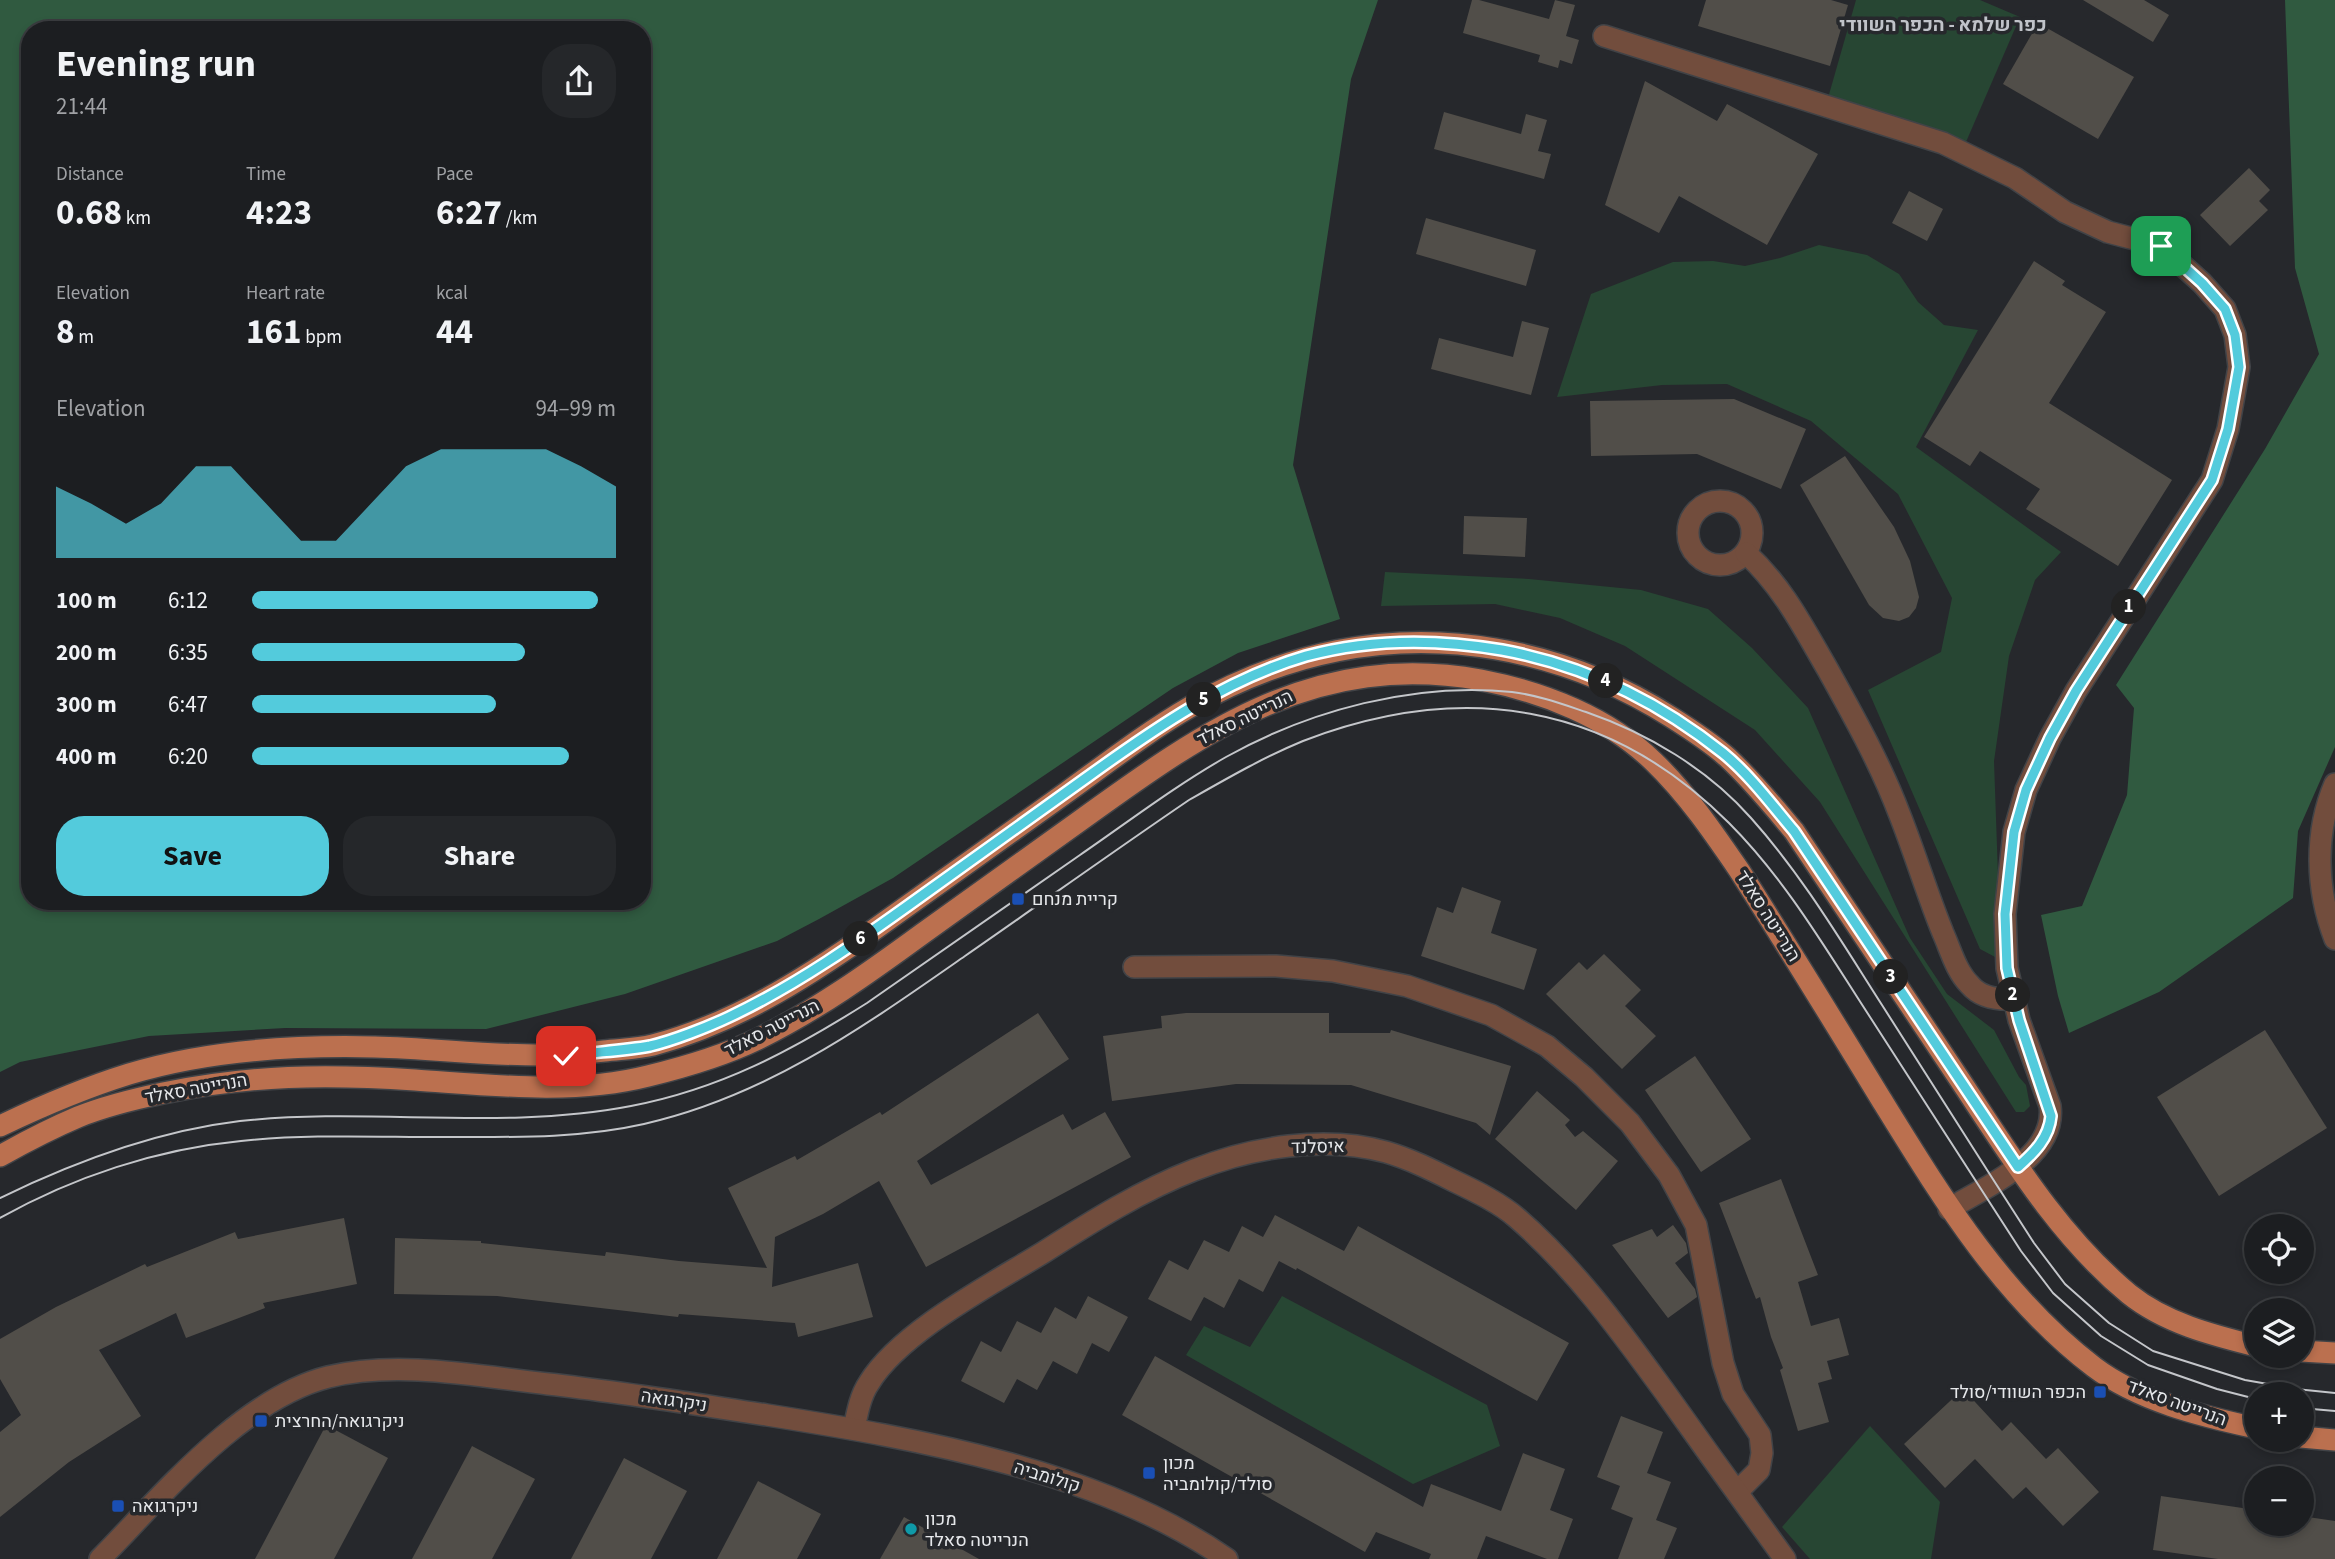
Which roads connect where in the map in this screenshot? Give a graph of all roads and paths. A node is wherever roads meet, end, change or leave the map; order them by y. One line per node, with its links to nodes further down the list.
1 (1604, 36): 6 (street)
2 (1746, 553): 6 (street)
3 (2335, 784): 4 (street)
4 (2335, 939)
5 (1134, 967): 18 (street)
6 (2014, 999): 9 (street)
7 (0, 1126): 9 (main road, הנרייטה סאלד)
8 (0, 1156): 10 (main road, הנרייטה סאלד)
9 (2018, 1167): 10 (street); 11 (main road, הנרייטה סאלד)
10 (1949, 1209): 14 (main road, הנרייטה סאלד)
11 (2244, 1343)
12 (2314, 1352): 13 (main road)
13 (2335, 1353)
14 (2244, 1425)
15 (854, 1429): 18 (street, איסלנד); 19 (street, ניקרגואה); 20 (street, קולומביה)
16 (2314, 1438): 17 (main road)
17 (2335, 1440)
18 (1737, 1492): 21 (street, איסלנד)
19 (100, 1559)
20 (1227, 1559)
21 (1785, 1559)

